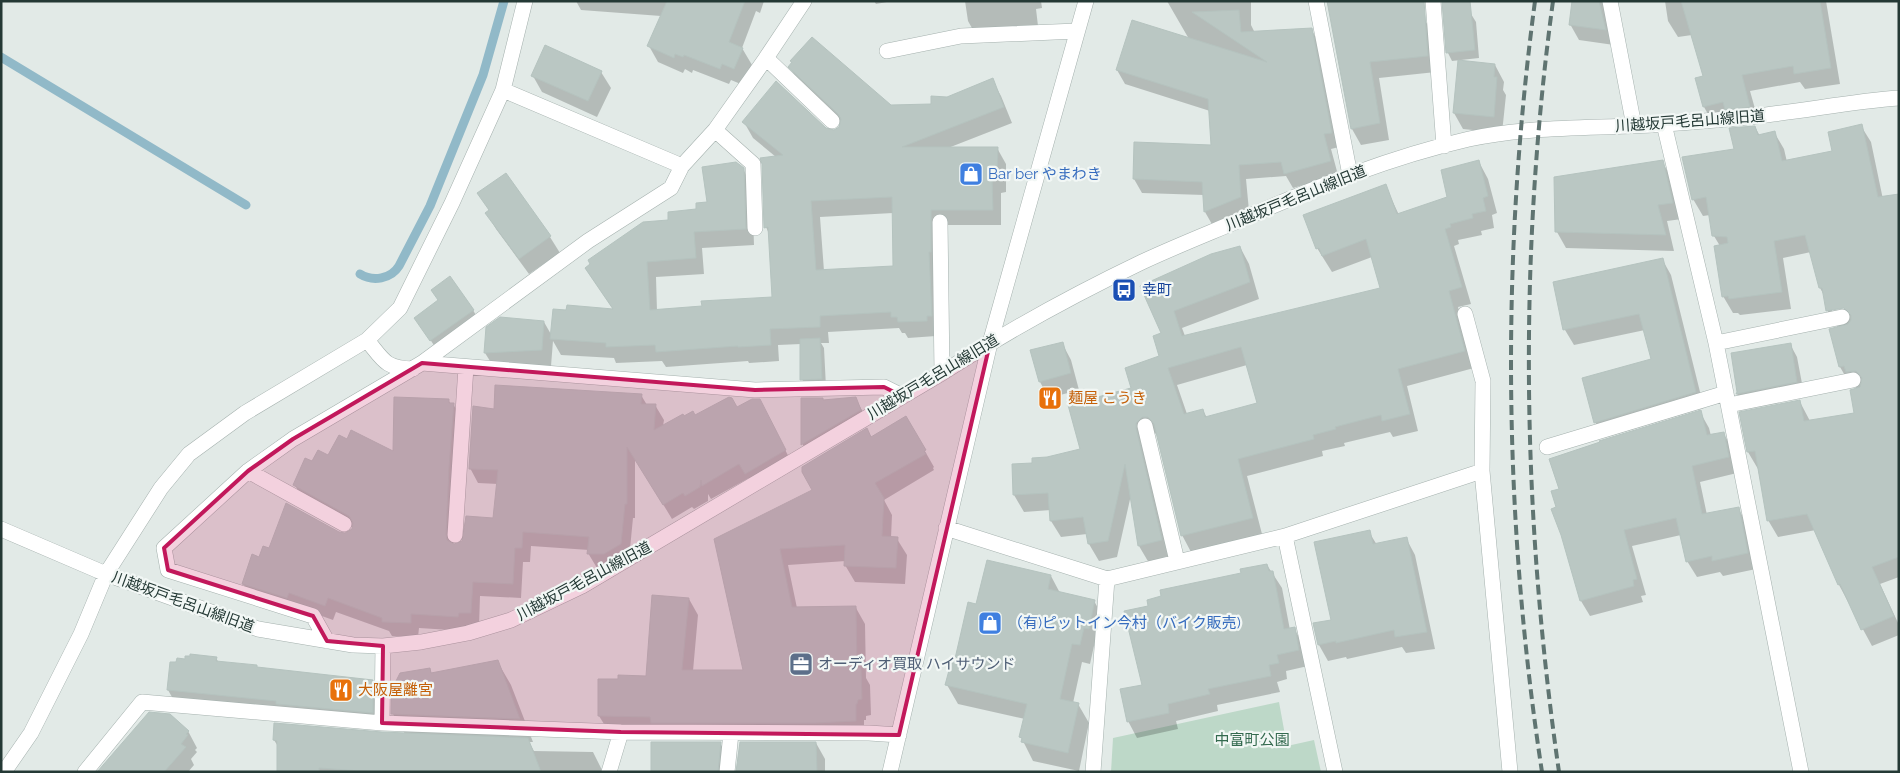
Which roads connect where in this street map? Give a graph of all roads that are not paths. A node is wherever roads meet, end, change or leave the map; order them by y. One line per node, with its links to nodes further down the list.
1 (525, 1): 10 (street)
2 (804, 1): 9 (street)
3 (1086, 1): 7 (street)
4 (1316, 1): 18 (street)
5 (1434, 1): 16 (street)
6 (1610, 1): 14 (street)
7 (1077, 31): 8 (street); 24 (street)
8 (887, 51)
9 (766, 58): 12 (street); 15 (street)
10 (503, 90): 17 (street); 23 (street)
11 (1899, 98): 13 (street, 川越坂戸毛呂山線旧道)
12 (832, 121)
13 (1664, 124): 14 (street, 川越坂戸毛呂山線旧道); 25 (street)
14 (1634, 126): 16 (street, 川越坂戸毛呂山線旧道)
15 (715, 130): 17 (street); 20 (street)
16 (1444, 146): 18 (street, 川越坂戸毛呂山線旧道)
17 (682, 166): 26 (street)
18 (1350, 175): 24 (street, 川越坂戸毛呂山線旧道)
19 (940, 222): 28 (street)
20 (755, 228)
21 (1465, 314): 35 (street)
22 (1842, 317): 25 (street)
23 (367, 340): 26 (street); 42 (street)
24 (990, 343): 28 (street, 川越坂戸毛呂山線旧道); 37 (street)
25 (1716, 343): 31 (street)
26 (418, 366): 27 (street); 34 (street)
27 (466, 367): 30 (street); 39 (street)
28 (942, 374): 30 (street, 川越坂戸毛呂山線旧道)
29 (1853, 380): 31 (street)
30 (902, 396): 45 (street, 川越坂戸毛呂山線旧道)
31 (1727, 399): 33 (street); 58 (street)
32 (1145, 426): 41 (street)
33 (1547, 447)
34 (248, 471): 36 (street); 44 (street)
35 (1482, 471): 40 (street); 57 (street)
36 (344, 524)
37 (946, 528): 43 (street); 49 (street)
38 (1, 529): 42 (street, 川越坂戸毛呂山線旧道)
39 (455, 535)
40 (1285, 536): 41 (street); 56 (street)
41 (1178, 561): 43 (street)
42 (106, 574): 44 (street, 川越坂戸毛呂山線旧道); 50 (street)
43 (1107, 579): 55 (street)
44 (327, 642): 45 (street, 川越坂戸毛呂山線旧道)
45 (383, 646): 46 (street)
46 (382, 723): 47 (street); 51 (street)
47 (621, 732): 48 (street); 52 (street)
48 (731, 733): 49 (street); 53 (street)
49 (899, 735): 54 (street)
50 (4, 772)
51 (85, 772)
52 (609, 772)
53 (728, 772)
54 (890, 772)
55 (1093, 772)
56 (1335, 772)
57 (1510, 772)
58 (1801, 772)

